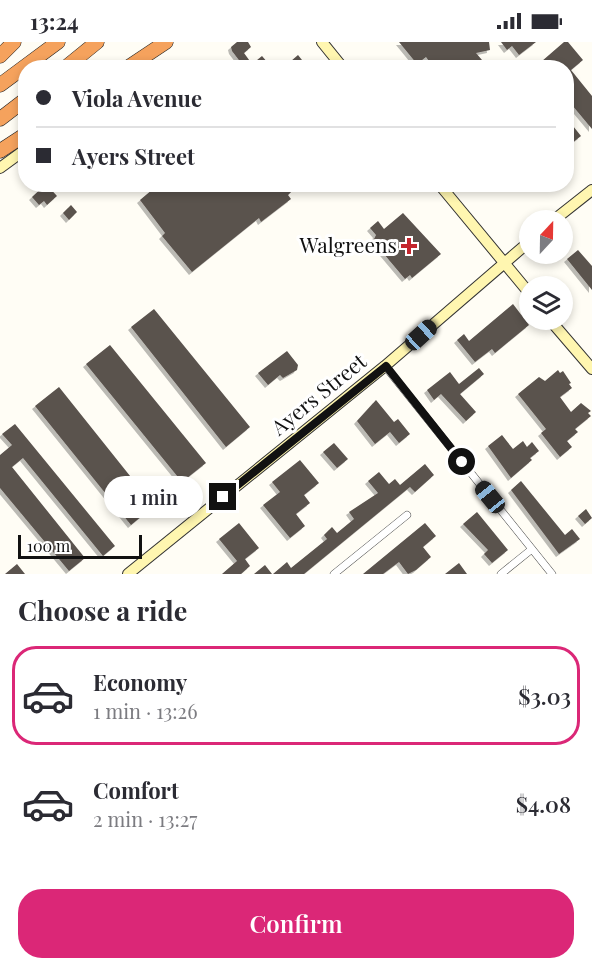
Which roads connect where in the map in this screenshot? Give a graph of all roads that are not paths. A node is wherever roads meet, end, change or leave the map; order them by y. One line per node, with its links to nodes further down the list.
1 (14, 42): 6 (highway)
2 (58, 42): 7 (highway)
3 (98, 42): 8 (highway)
4 (168, 42): 9 (highway); 10 (main road)
5 (322, 42): 11 (main road)
6 (0, 56)
7 (34, 60)
8 (75, 60)
9 (140, 60)
10 (145, 60)
11 (337, 60)
12 (18, 72): 13 (highway)
13 (0, 86)
14 (18, 105): 15 (highway)
15 (1, 118)
16 (18, 139): 17 (highway)
17 (0, 151)
18 (18, 155): 19 (main road)
19 (0, 168)
20 (592, 190): 22 (main road)
21 (446, 192): 24 (main road)
22 (567, 210)
23 (519, 250): 24 (main road, Ayers Street)
24 (503, 262): 25 (main road); 28 (main road, Ayers Street)
25 (519, 281)
26 (559, 330): 27 (main road)
27 (590, 364)
28 (386, 366): 30 (street); 31 (main road, Ayers Street)
29 (406, 515): 32 (street)
30 (532, 549): 33 (street); 34 (street)
31 (128, 574)
32 (334, 574)
33 (501, 574)
34 (552, 574)

